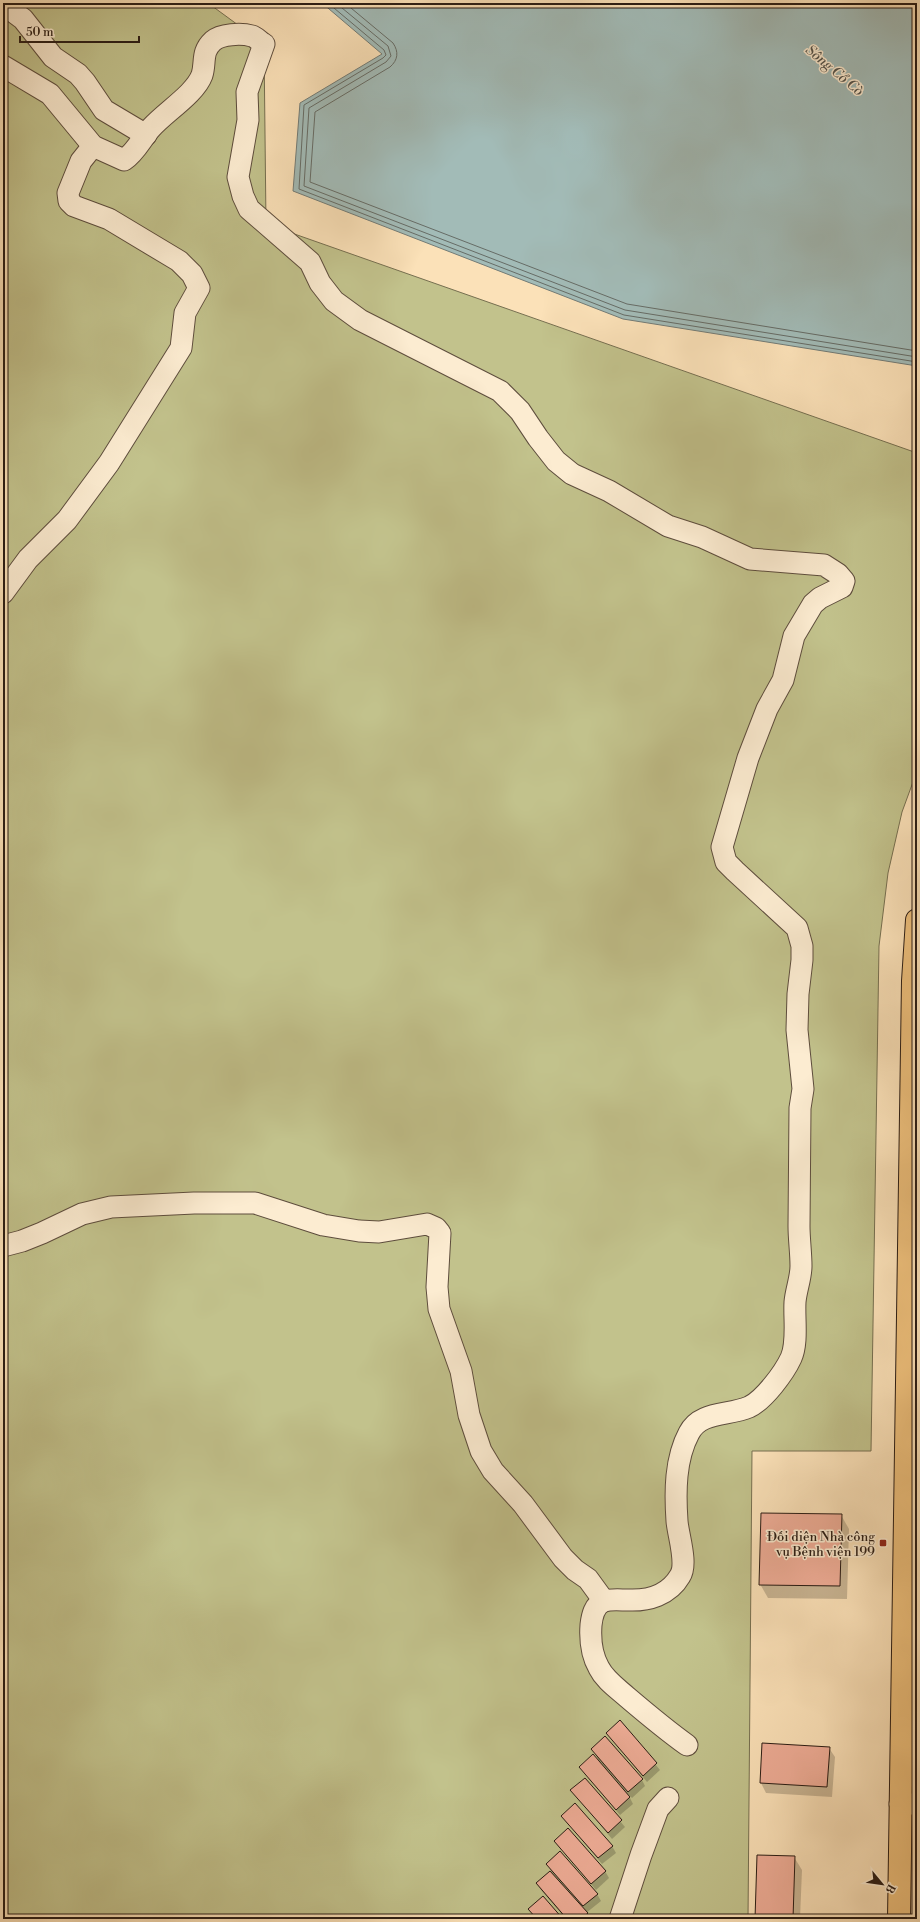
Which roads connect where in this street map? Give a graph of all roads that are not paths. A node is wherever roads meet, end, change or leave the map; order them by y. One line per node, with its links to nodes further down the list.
1 (3, 4): 3 (lane)
2 (3, 66): 4 (lane)
3 (146, 135): 4 (lane); 9 (lane)
4 (93, 146): 5 (lane)
5 (3, 593)
6 (917, 920): 7 (main road)
7 (913, 1244): 10 (main road)
8 (3, 1246): 9 (lane)
9 (604, 1601): 11 (lane)
10 (910, 1669): 13 (main road)
11 (687, 1745)
12 (668, 1798): 14 (lane)
13 (909, 1804): 15 (main road)
14 (620, 1919)
15 (899, 1919)

